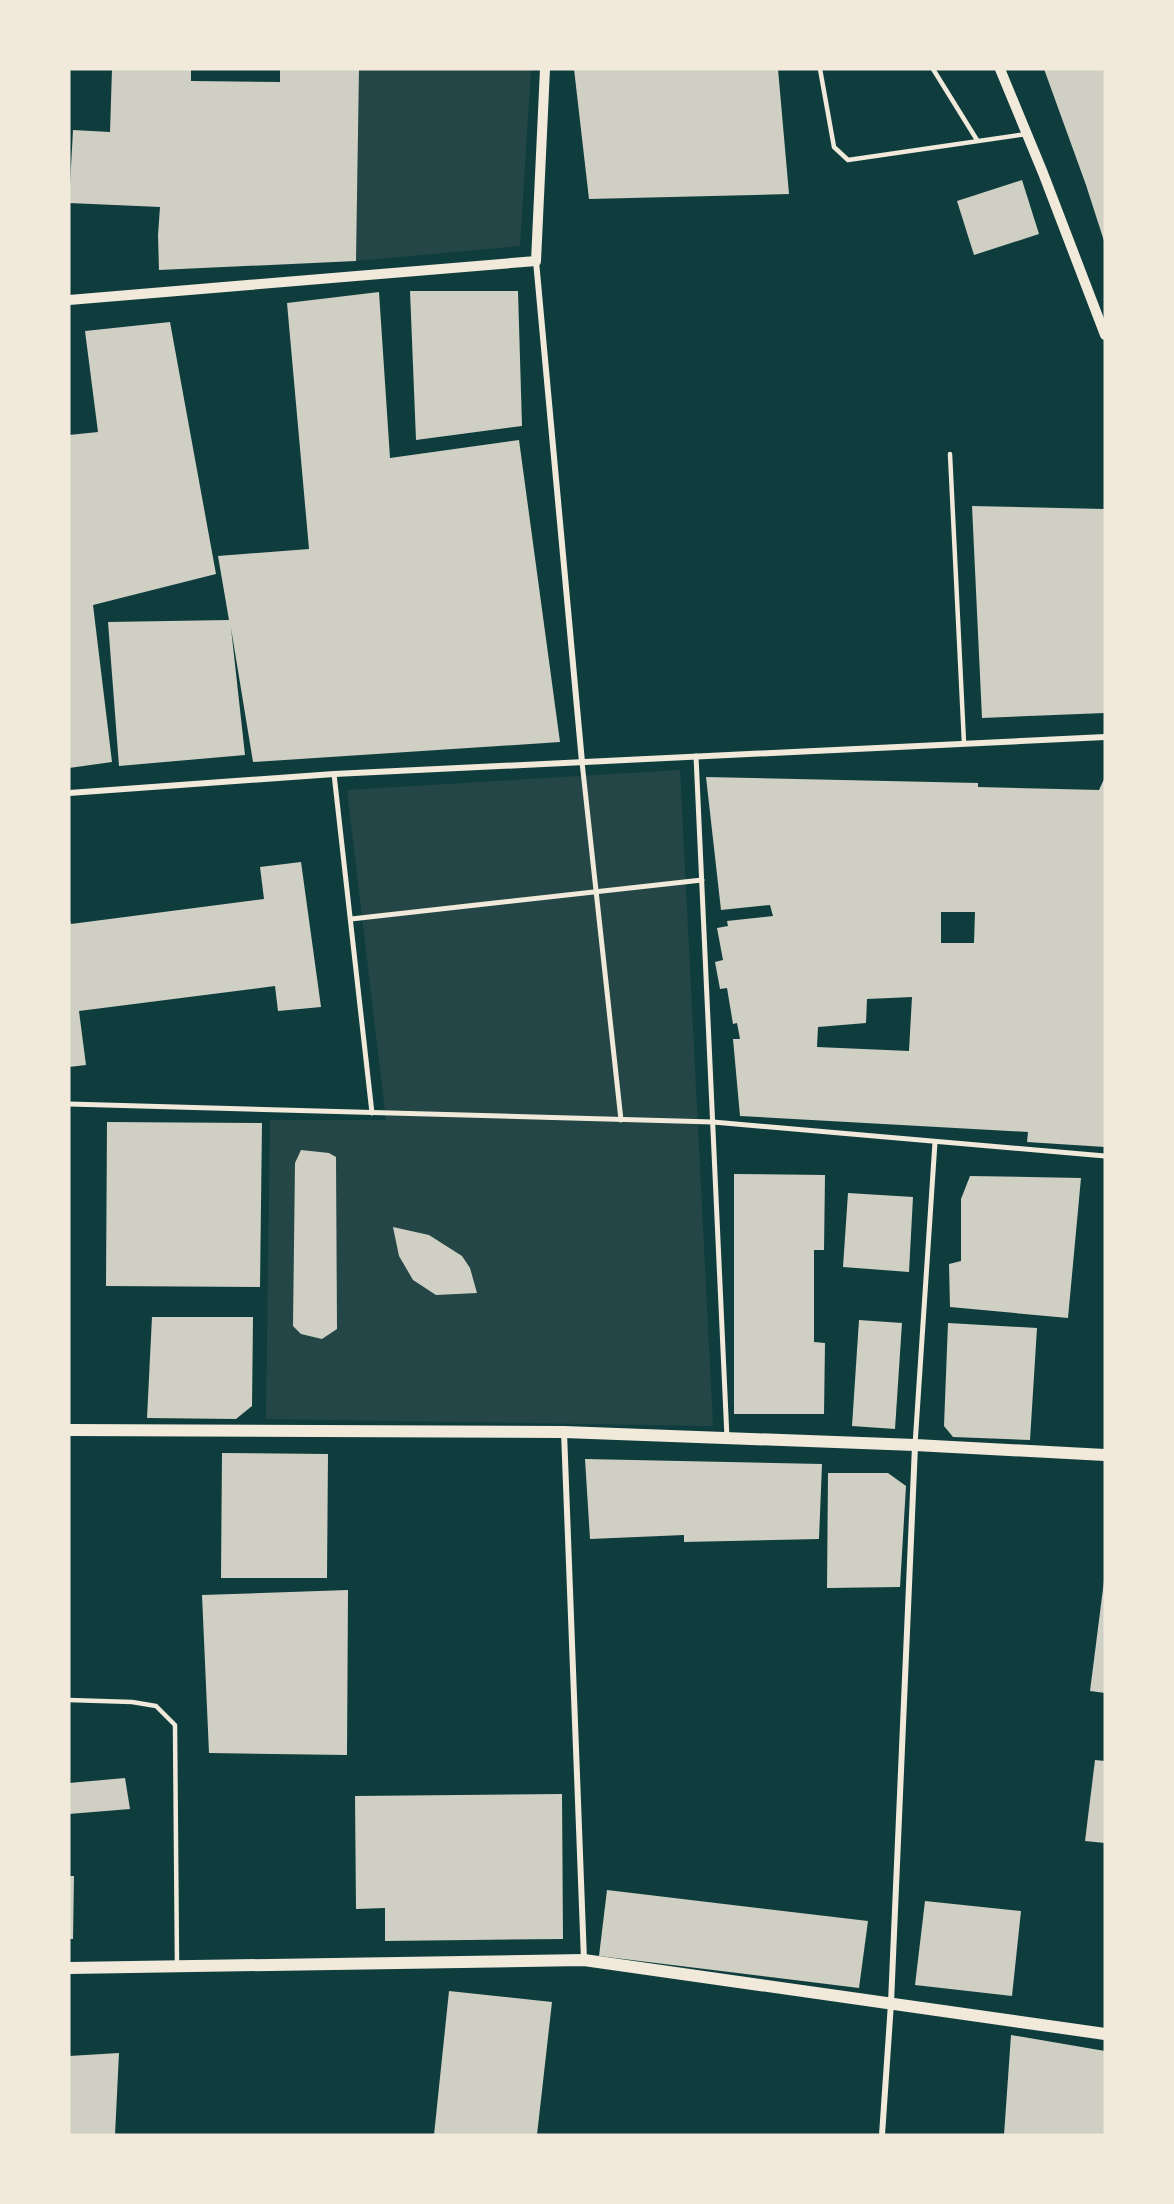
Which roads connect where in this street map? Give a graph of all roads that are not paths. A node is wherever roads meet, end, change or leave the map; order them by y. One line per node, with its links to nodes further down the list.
1 (545, 69): 7 (street)
2 (820, 69): 6 (lane)
3 (933, 69): 6 (lane)
4 (1000, 69): 5 (street)
5 (1027, 134): 6 (lane); 9 (street)
6 (977, 140)
7 (536, 261): 8 (street); 14 (street)
8 (69, 300)
9 (1104, 329)
10 (950, 454): 12 (lane)
11 (1105, 737): 12 (street)
12 (964, 743): 13 (street)
13 (696, 756): 14 (street); 17 (street)
14 (582, 762): 15 (street); 18 (street)
15 (334, 774): 16 (street); 19 (street)
16 (69, 793)
17 (702, 880): 18 (street); 23 (street)
18 (596, 891): 19 (street); 22 (street)
19 (351, 919): 21 (street)
20 (69, 1104): 21 (street)
21 (372, 1113): 22 (street)
22 (621, 1120): 23 (street)
23 (713, 1122): 24 (street); 28 (street)
24 (935, 1142): 25 (street); 29 (street)
25 (1105, 1156)
26 (69, 1430): 27 (main road)
27 (564, 1432): 28 (main road); 32 (street)
28 (727, 1438): 29 (main road)
29 (915, 1445): 30 (main road); 35 (street)
30 (1105, 1455)
31 (69, 1700): 33 (lane)
32 (584, 1960): 33 (main road); 35 (main road)
33 (177, 1966): 34 (main road)
34 (69, 1968)
35 (891, 2003): 36 (main road); 37 (street)
36 (1105, 2034)
37 (882, 2135)

